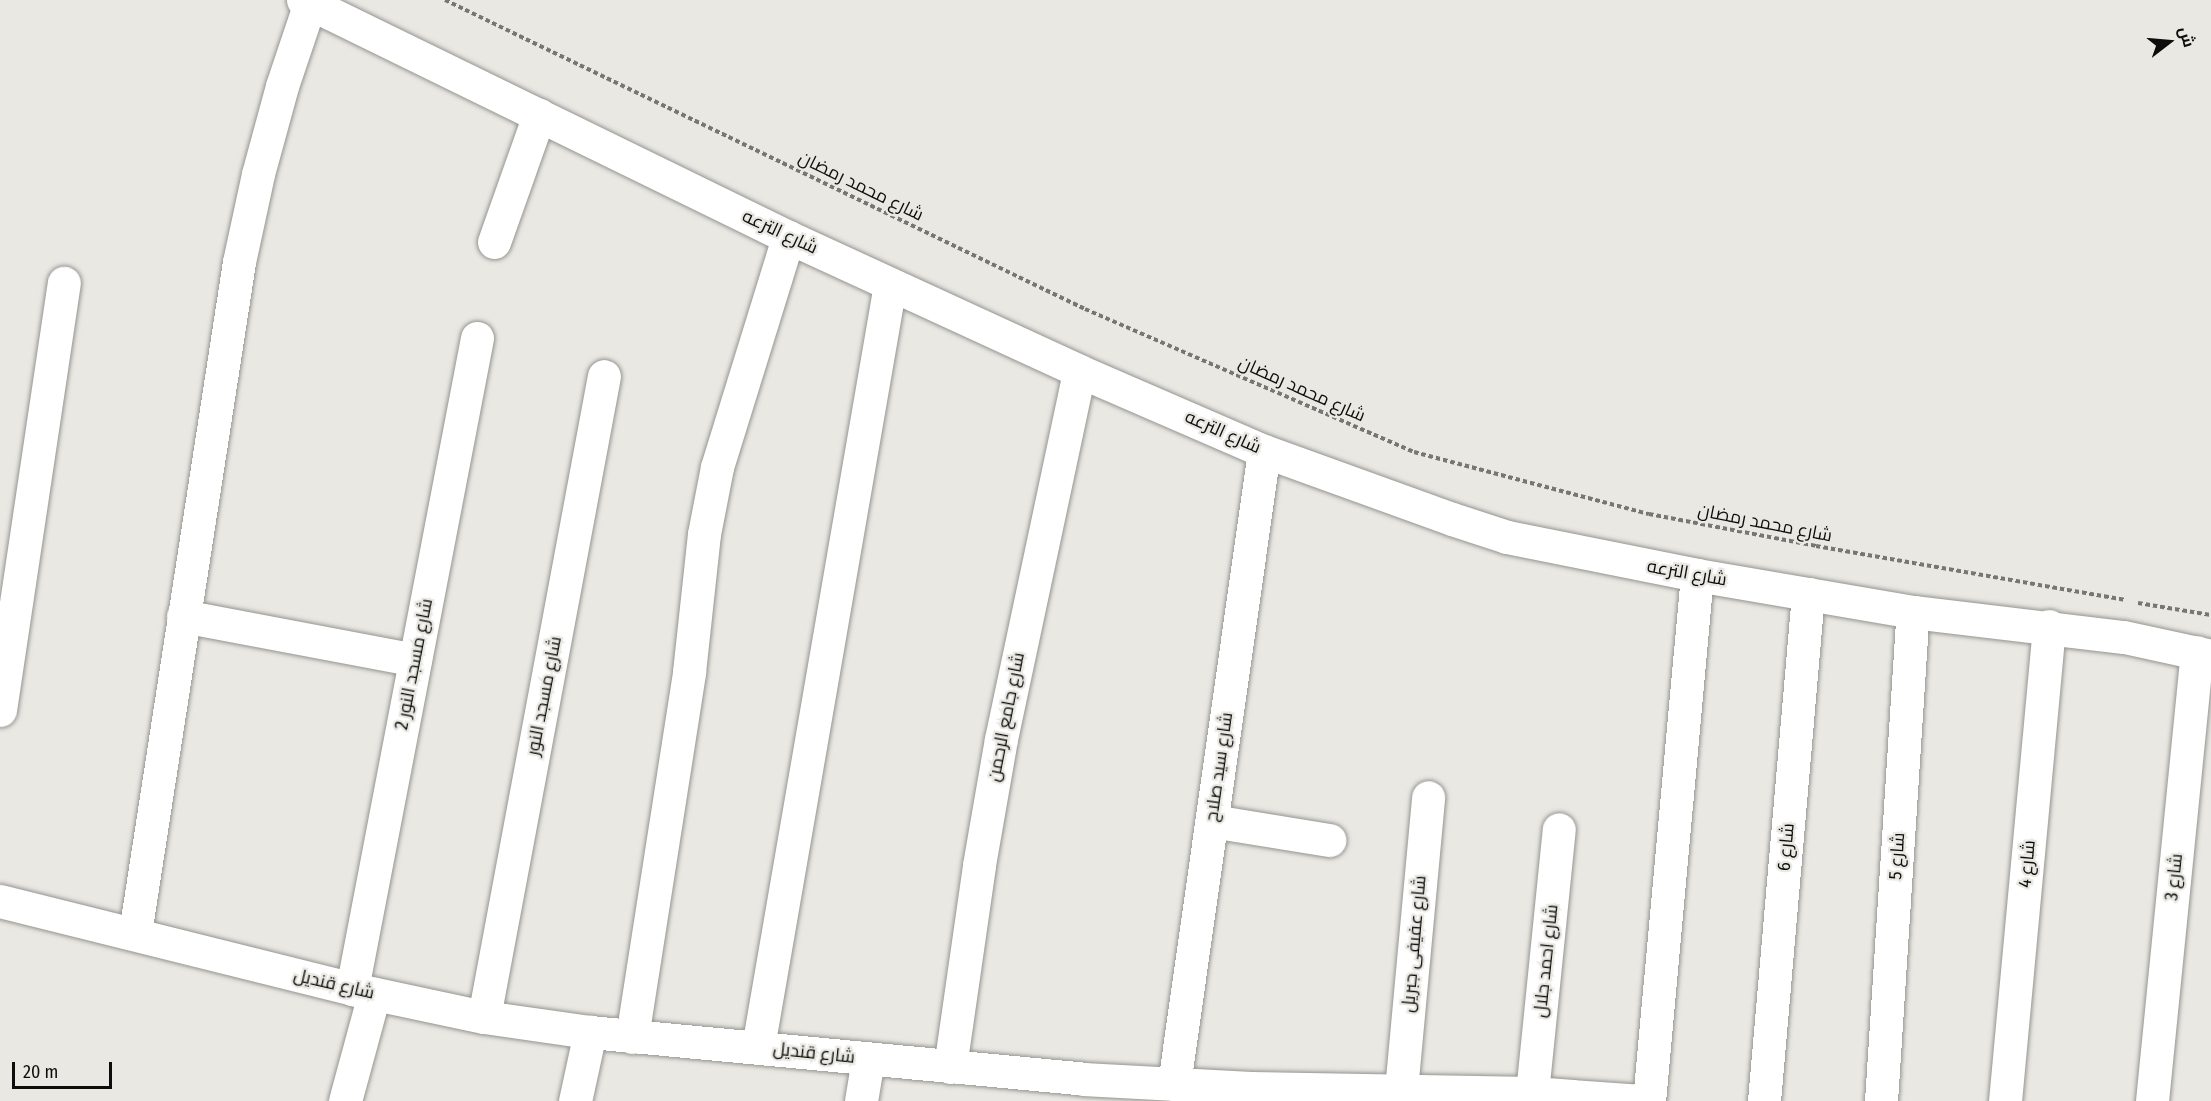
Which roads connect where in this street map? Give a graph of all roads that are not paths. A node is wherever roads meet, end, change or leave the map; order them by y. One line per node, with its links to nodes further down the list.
1 (308, 1): 2 (street, شارع الترعه); 14 (street)
2 (539, 115): 3 (street, شارع الترعه); 4 (street)
3 (788, 237): 6 (street, شارع الترعه); 28 (street)
4 (494, 242)
5 (64, 283): 18 (street)
6 (890, 284): 8 (street, شارع الترعه); 29 (street)
7 (477, 338): 17 (street, شارع مسجد النور 2)
8 (1079, 371): 10 (street, شارع الترعه); 31 (street, شارع جامع الرحمن)
9 (604, 376): 26 (street, شارع مسجد النور)
10 (1264, 450): 11 (street, شارع الترعه); 20 (street, شارع سيد صلاح)
11 (1697, 575): 12 (street, شارع الترعه); 41 (street)
12 (1808, 594): 13 (street, شارع الترعه); 42 (street, شارع 6)
13 (1913, 612): 15 (street, شارع الترعه); 43 (street, شارع 5)
14 (183, 616): 17 (street); 24 (street)
15 (2049, 626): 16 (street, شارع الترعه); 44 (street, شارع 4)
16 (2204, 654): 45 (street, شارع 3)
17 (415, 660): 25 (street, شارع مسجد النور 2)
18 (0, 710)
19 (1428, 797): 33 (street, شارع عفيفى جبريل)
20 (1212, 820): 22 (street); 32 (street, شارع سيد صلاح)
21 (1559, 830): 36 (street, شارع احمد جلال)
22 (1329, 840)
23 (0, 901): 24 (street, شارع قنديل)
24 (135, 933): 25 (street, شارع قنديل)
25 (363, 991): 26 (street, شارع قنديل); 37 (street, شارع مسجد النور 2)
26 (484, 1017): 27 (street, شارع قنديل)
27 (590, 1032): 28 (street, شارع قنديل); 38 (street)
28 (632, 1037): 29 (street, شارع قنديل)
29 (758, 1047): 30 (street, شارع قنديل)
30 (868, 1059): 31 (street, شارع قنديل); 39 (street)
31 (950, 1067): 34 (street, شارع قنديل)
32 (1174, 1084): 34 (street, شارع قنديل); 35 (street, شارع قنديل)
33 (1401, 1090): 35 (street, شارع قنديل); 36 (street, شارع قنديل)
34 (1123, 1091)
35 (1248, 1094)
36 (1541, 1096): 40 (street, شارع قنديل)
37 (345, 1101)
38 (575, 1101)
39 (861, 1101)
40 (1642, 1101)
41 (1649, 1101)
42 (1764, 1101)
43 (1881, 1101)
44 (2005, 1101)
45 (2152, 1101)

